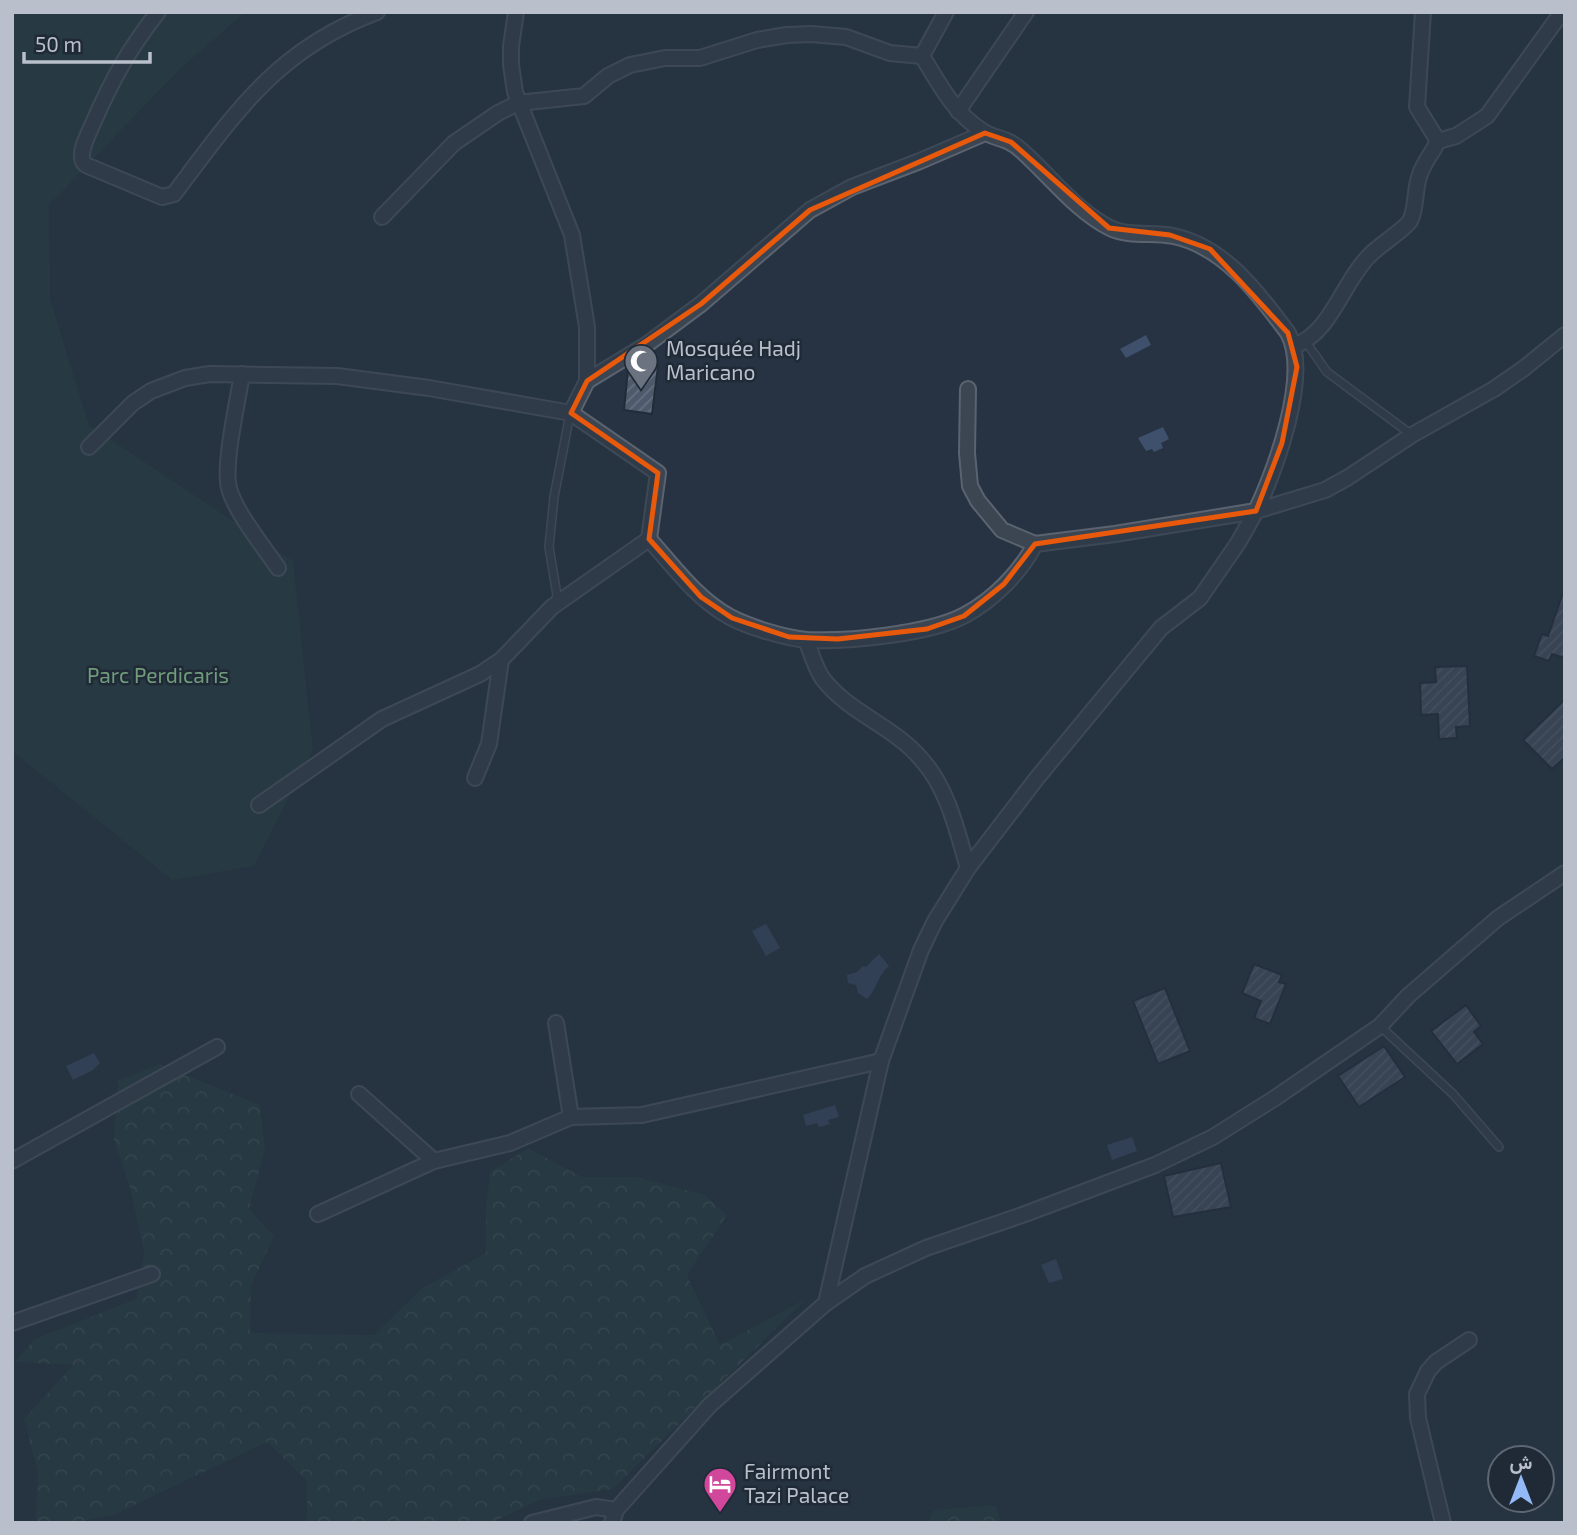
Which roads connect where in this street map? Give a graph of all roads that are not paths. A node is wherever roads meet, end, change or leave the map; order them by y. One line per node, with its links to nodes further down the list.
1 (158, 12): 2 (street)
2 (377, 12)
3 (516, 12): 9 (street)
4 (946, 12): 8 (street)
5 (1026, 12): 10 (street)
6 (1423, 12): 12 (street)
7 (1562, 12): 12 (street)
8 (922, 56): 9 (street); 10 (street)
9 (519, 103): 13 (street); 17 (street)
10 (958, 111): 11 (street)
11 (985, 133): 15 (street); 17 (street)
12 (1438, 141): 15 (street)
13 (382, 217)
14 (1565, 335): 20 (street)
15 (1300, 344): 20 (lane); 22 (street)
16 (242, 374): 19 (street); 21 (street); 25 (street)
17 (587, 381): 19 (street)
18 (968, 388): 24 (street)
19 (571, 413): 23 (street); 26 (lane)
20 (1412, 435): 22 (street)
21 (89, 447)
22 (1256, 511): 24 (street); 31 (street)
23 (649, 539): 26 (street); 27 (street)
24 (1035, 544): 27 (street)
25 (278, 568)
26 (552, 607): 28 (street)
27 (806, 640): 31 (street)
28 (502, 660): 29 (street); 30 (street)
29 (475, 779)
30 (260, 805)
31 (968, 867): 36 (street)
32 (1565, 873): 34 (street)
33 (556, 1023): 38 (street)
34 (1380, 1026): 39 (lane); 44 (street)
35 (217, 1046): 40 (street)
36 (881, 1061): 38 (street); 44 (street)
37 (359, 1094): 41 (street)
38 (571, 1117): 41 (street)
39 (1500, 1147)
40 (12, 1161)
41 (434, 1161): 42 (street)
42 (318, 1214)
43 (152, 1274): 45 (street)
44 (826, 1303): 47 (street)
45 (12, 1324)
46 (1469, 1340): 49 (street)
47 (614, 1516): 48 (street)
48 (532, 1523)
49 (1443, 1523)

